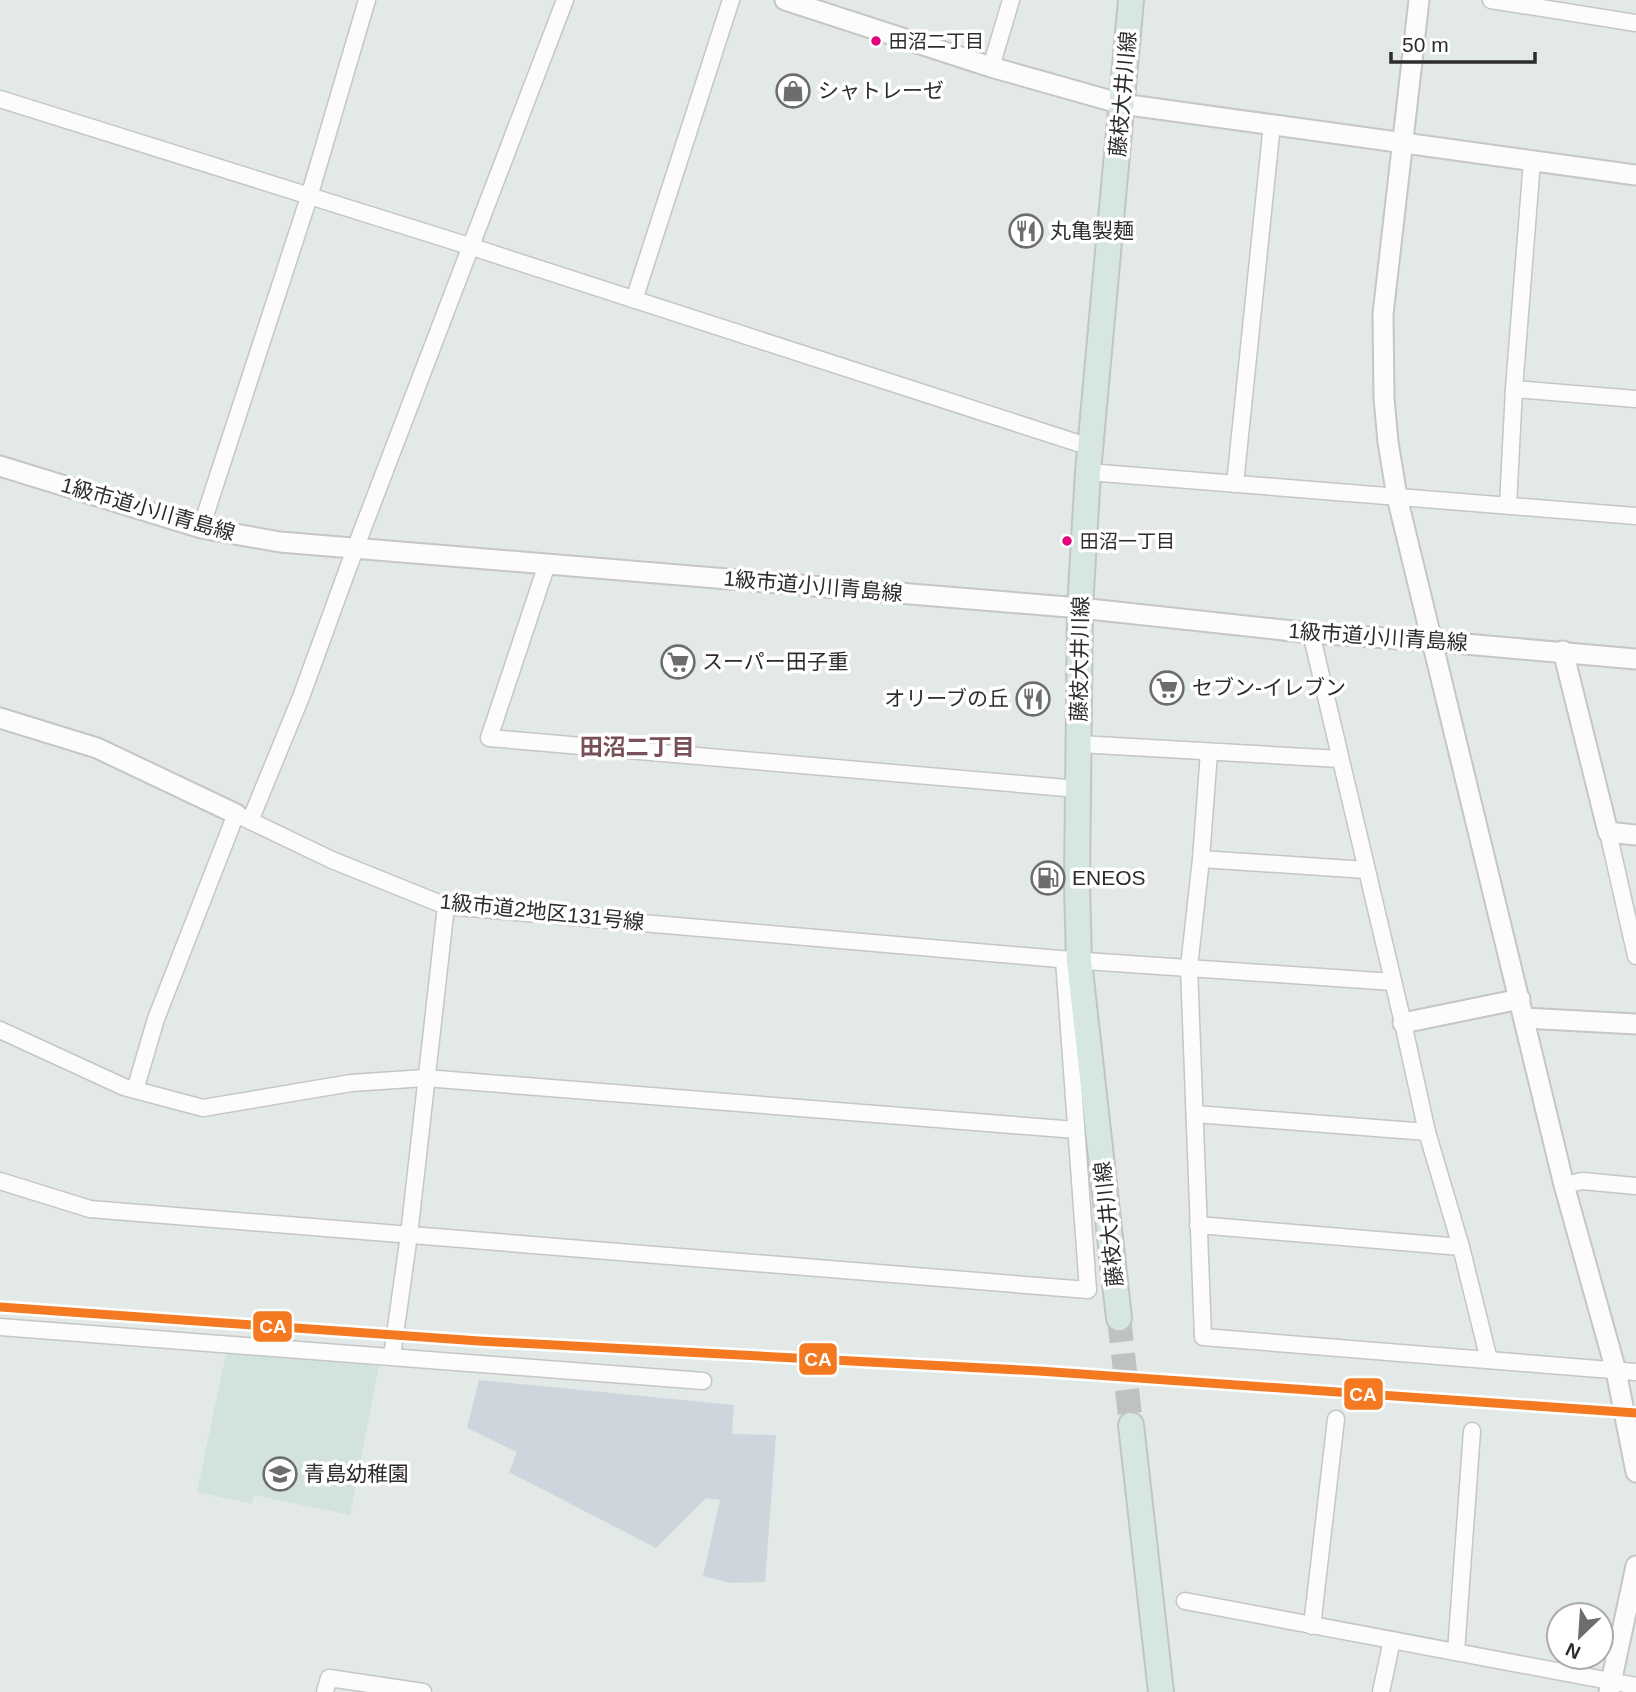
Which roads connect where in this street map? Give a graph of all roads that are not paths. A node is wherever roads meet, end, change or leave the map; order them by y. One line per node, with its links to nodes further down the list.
1 (367, 0): 18 (street)
2 (565, 0): 19 (street)
3 (731, 0): 20 (street)
4 (785, 0): 11 (street)
5 (1011, 0): 11 (street)
6 (1130, 0): 13 (main road, 藤枝大井川線)
7 (1419, 0): 15 (street)
8 (1491, 0): 9 (street)
9 (1555, 5): 10 (street)
10 (1636, 23)
11 (991, 67): 13 (street)
12 (1, 103): 18 (street)
13 (1122, 104): 14 (street); 23 (main road, 藤枝大井川線)
14 (1272, 124): 15 (street); 26 (street)
15 (1401, 144): 16 (street); 27 (street)
16 (1532, 161): 17 (street); 21 (street)
17 (1636, 175)
18 (309, 197): 19 (street); 30 (street)
19 (469, 246): 20 (street); 31 (street)
20 (634, 300): 23 (street)
21 (1514, 389): 22 (street); 28 (street)
22 (1636, 399)
23 (1090, 447): 25 (main road, 藤枝大井川線)
24 (0, 466): 30 (street, 1級市道小川青島線)
25 (1088, 472): 26 (street); 33 (main road, 藤枝大井川線)
26 (1235, 484): 27 (street)
27 (1397, 497): 28 (street); 35 (street)
28 (1508, 505): 29 (street)
29 (1636, 516)
30 (201, 528): 31 (street, 1級市道小川青島線)
31 (355, 549): 32 (street, 1級市道小川青島線); 43 (street)
32 (547, 564): 33 (street, 1級市道小川青島線); 42 (street)
33 (1080, 608): 34 (street, 1級市道小川青島線); 39 (main road, 藤枝大井川線)
34 (1311, 634): 35 (street, 1級市道小川青島線); 41 (street)
35 (1431, 641): 36 (street, 1級市道小川青島線); 53 (street)
36 (1563, 651): 37 (street, 1級市道小川青島線); 44 (street)
37 (1636, 659)
38 (0, 718): 43 (street, 1級市道2地区131号線)
39 (1079, 744): 40 (street); 42 (main road, 藤枝大井川線)
40 (1209, 752): 41 (street); 46 (street)
41 (1340, 759): 47 (street)
42 (1078, 789): 50 (main road, 藤枝大井川線)
43 (243, 817): 48 (street, 1級市道2地区131号線); 59 (street)
44 (1608, 832): 45 (street); 49 (street)
45 (1636, 835)
46 (1201, 859): 47 (street); 51 (street)
47 (1366, 870): 52 (street)
48 (446, 906): 50 (street, 1級市道2地区131号線); 58 (street)
49 (1636, 956)
50 (1071, 960): 51 (street, 1級市道2地区131号線); 61 (street); 69 (main road, 藤枝大井川線)
51 (1189, 967): 52 (street, 1級市道2地区131号線); 60 (street)
52 (1393, 982): 55 (street)
53 (1520, 999): 54 (street); 55 (street)
54 (1524, 1018): 56 (street); 64 (street)
55 (1403, 1023): 62 (street)
56 (1636, 1024)
57 (0, 1030): 59 (street)
58 (425, 1078): 59 (street); 61 (street); 67 (street)
59 (135, 1090)
60 (1195, 1114): 62 (street); 66 (street)
61 (1076, 1130): 67 (street)
62 (1427, 1132): 68 (street)
63 (0, 1181): 67 (street)
64 (1564, 1185): 65 (street); 73 (street)
65 (1636, 1186)
66 (1198, 1225): 68 (street); 72 (street)
67 (410, 1235): 71 (street)
68 (1461, 1247): 72 (street)
69 (1119, 1318)
70 (0, 1327): 71 (street)
71 (393, 1356): 74 (street)
72 (1489, 1360): 73 (street)
73 (1626, 1372): 78 (street)
74 (703, 1381)
75 (1336, 1419): 81 (street)
76 (1131, 1425): 88 (main road)
77 (1472, 1431): 83 (street)
78 (1636, 1472)
79 (1636, 1566): 85 (street)
80 (1185, 1601): 81 (street)
81 (1312, 1626): 82 (street)
82 (1392, 1640): 83 (street); 89 (street)
83 (1455, 1652): 85 (street)
84 (1636, 1686): 85 (street)
85 (1610, 1687)
86 (326, 1692): 87 (street)
87 (423, 1692)
88 (1161, 1692)
89 (1381, 1692)

